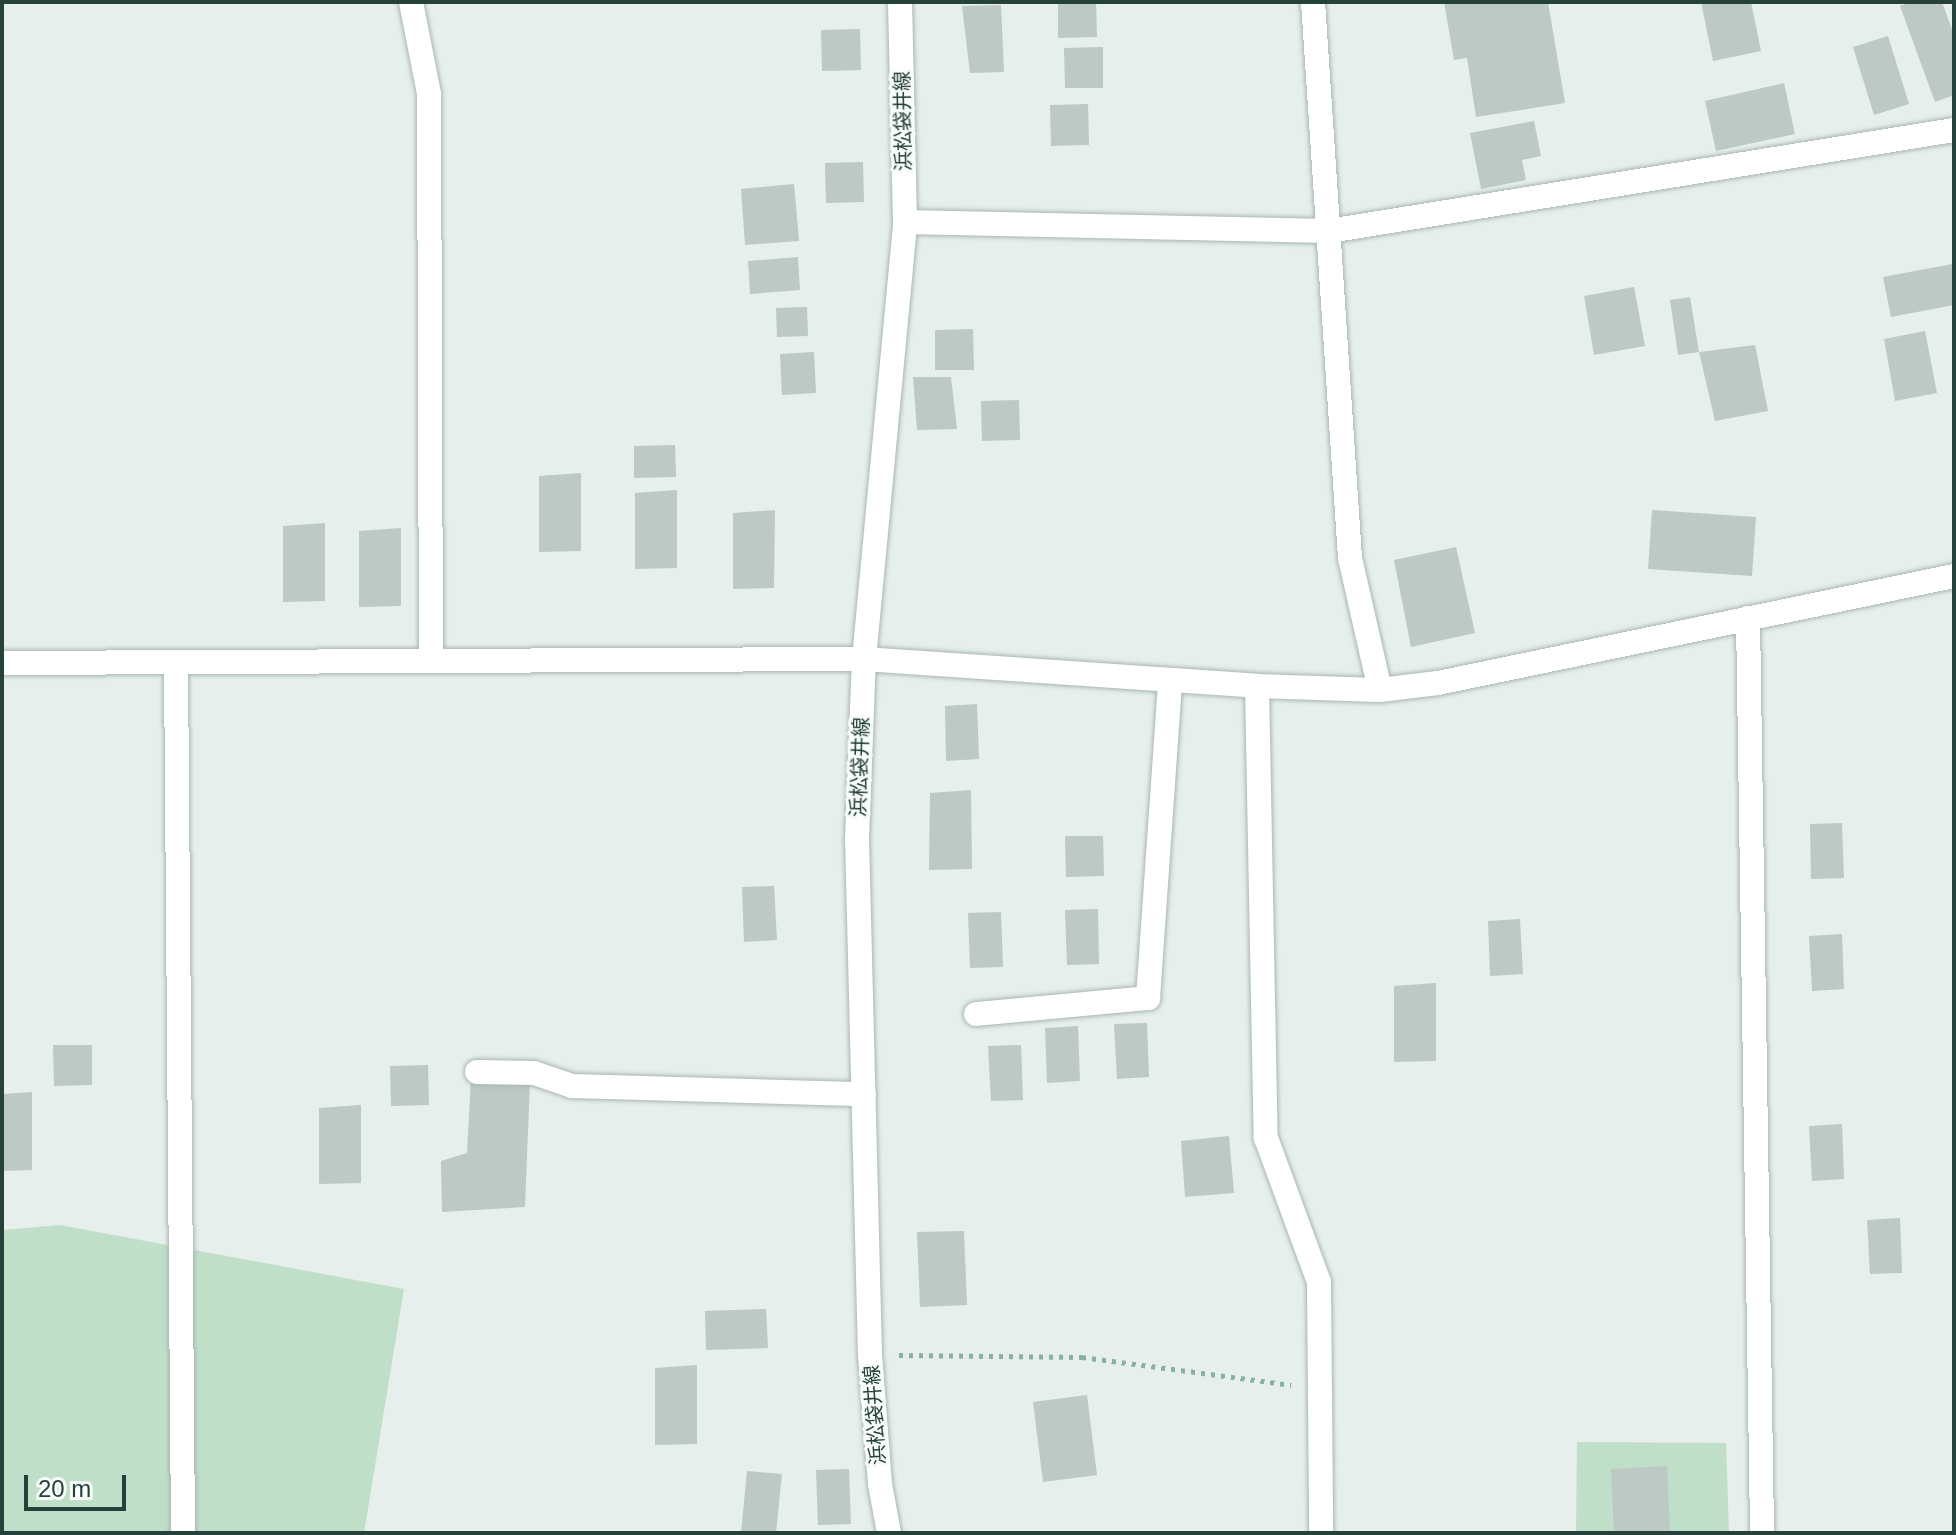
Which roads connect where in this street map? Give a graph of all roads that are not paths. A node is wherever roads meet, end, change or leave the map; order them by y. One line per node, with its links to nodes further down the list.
1 (411, 2): 10 (street)
2 (900, 2): 5 (street, 浜松袋井線)
3 (1313, 2): 6 (street)
4 (1954, 130): 6 (street)
5 (905, 222): 6 (street); 9 (street, 浜松袋井線)
6 (1329, 231): 15 (street)
7 (1954, 576): 8 (street)
8 (1748, 618): 15 (street); 22 (street)
9 (864, 659): 10 (street); 13 (street); 18 (street, 浜松袋井線)
10 (431, 661): 12 (street)
11 (2, 663): 12 (street)
12 (176, 663): 19 (street)
13 (1170, 681): 14 (street); 16 (street)
14 (1257, 686): 15 (street); 21 (street)
15 (1380, 690)
16 (976, 1014)
17 (477, 1072): 18 (street)
18 (864, 1094): 20 (street, 浜松袋井線)
19 (183, 1533)
20 (889, 1533)
21 (1321, 1533)
22 (1762, 1533)

